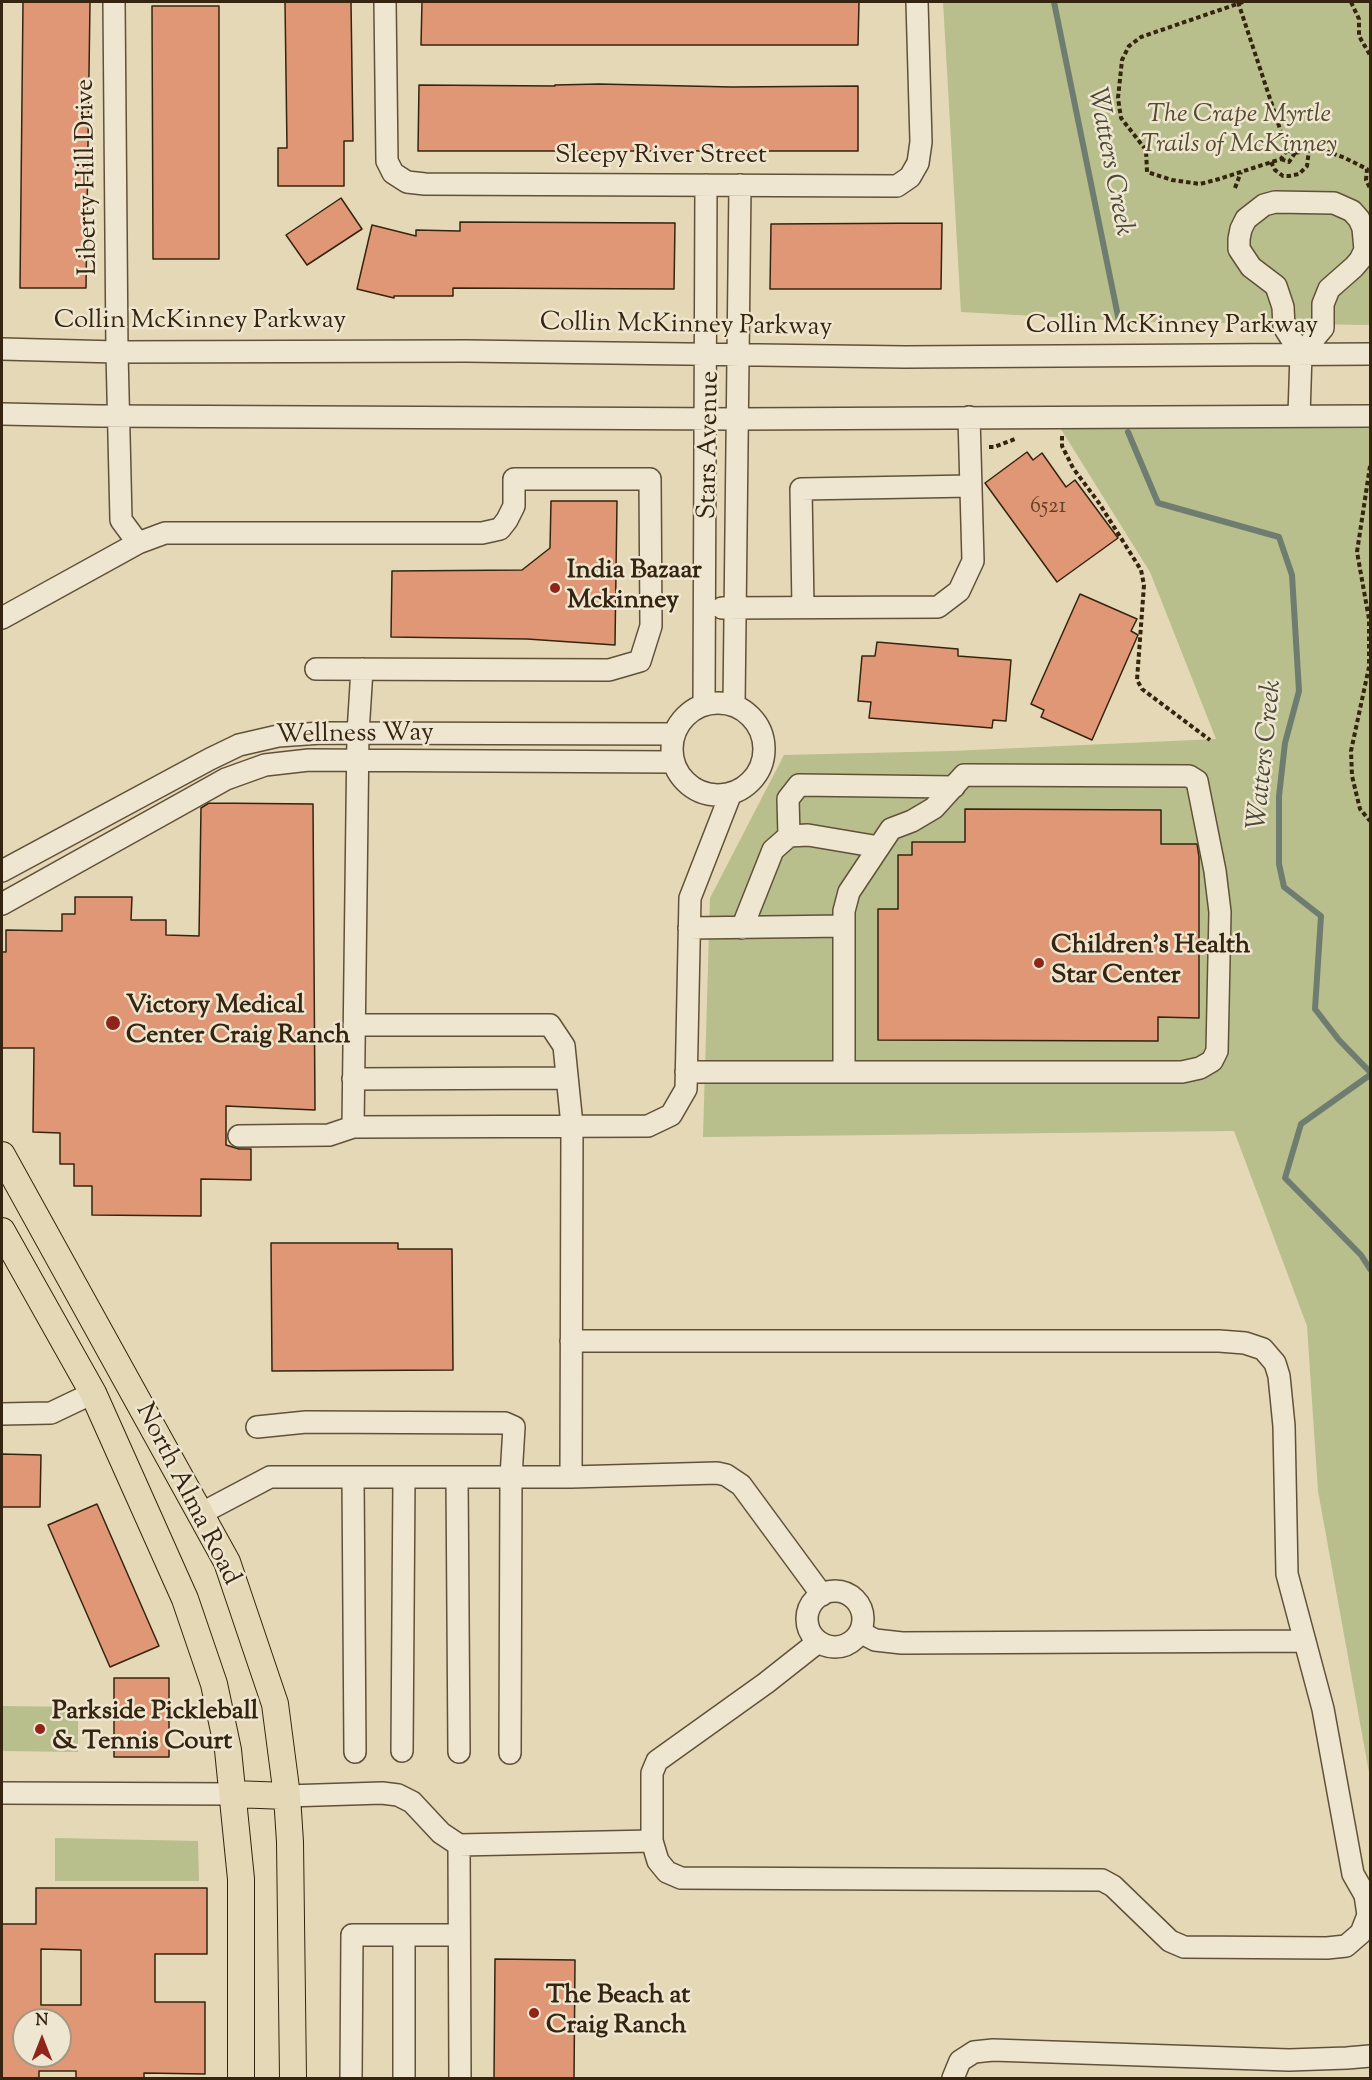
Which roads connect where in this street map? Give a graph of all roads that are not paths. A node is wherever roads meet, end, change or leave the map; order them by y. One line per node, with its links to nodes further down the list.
1 (114, 2): 7 (street, Liberty Hill Drive)
2 (385, 2): 4 (street, Sleepy River Street)
3 (917, 2): 5 (street, Sleepy River Street)
4 (706, 185): 5 (street, Sleepy River Street); 10 (street, Stars Avenue)
5 (740, 185): 11 (street, Stars Avenue)
6 (2, 349): 7 (street, Collin McKinney Parkway)
7 (117, 351): 10 (street, Collin McKinney Parkway); 14 (street, Liberty Hill Drive)
8 (1301, 354): 8 (street); 9 (street, Collin McKinney Parkway); 11 (street, Collin McKinney Parkway); 13 (street)
9 (1371, 354)
10 (706, 355): 11 (street, Collin McKinney Parkway); 17 (street, Stars Avenue)
11 (739, 356): 18 (street, Stars Avenue)
12 (2, 414): 14 (street)
13 (1299, 415): 15 (street); 16 (street)
14 (118, 416): 17 (street); 20 (street, Liberty Hill Drive)
15 (1371, 416)
16 (969, 417): 18 (street); 19 (street)
17 (705, 418): 18 (street); 22 (street, Stars Avenue)
18 (738, 418): 23 (street, Stars Avenue)
19 (971, 486): 21 (street); 21 (street)
20 (138, 543): 24 (street); 26 (street)
21 (803, 606): 23 (street)
22 (705, 608): 23 (street); 27 (street, Stars Avenue)
23 (735, 608): 28 (street, Stars Avenue)
24 (2, 618)
25 (316, 669): 26 (street)
26 (362, 669): 29 (street)
27 (704, 704): 28 (street); 30 (street)
28 (734, 705): 34 (street)
29 (358, 733): 30 (street, Wellness Way); 31 (street); 35 (street, Wellness Way)
30 (674, 734): 32 (street)
31 (357, 761): 32 (street, Wellness Way); 36 (street, Wellness Way); 46 (street)
32 (673, 762): 34 (street)
33 (954, 787): 37 (street); 38 (street); 48 (street)
34 (731, 793): 44 (street)
35 (122, 806): 36 (street); 39 (street, Wellness Way)
36 (134, 830): 41 (street, Wellness Way)
37 (789, 836): 38 (street); 45 (street)
38 (879, 847): 43 (street)
39 (36, 852): 40 (street, Wellness Way); 41 (street)
40 (2, 871)
41 (50, 877): 42 (street, Wellness Way)
42 (2, 904)
43 (844, 926): 45 (street); 48 (street)
44 (688, 928): 45 (street); 47 (street)
45 (742, 928)
46 (354, 1025): 49 (street); 50 (street)
47 (686, 1072): 48 (street); 51 (street)
48 (844, 1072)
49 (566, 1078): 50 (street); 51 (street)
50 (353, 1079): 52 (street)
51 (572, 1125): 52 (street); 56 (street)
52 (352, 1127): 53 (street)
53 (239, 1136)
54 (2, 1155): 65 (main road, North Alma Road)
55 (2, 1231): 57 (main road, North Alma Road)
56 (571, 1341): 64 (street); 68 (street)
57 (93, 1393): 58 (street); 75 (main road, North Alma Road)
58 (2, 1413)
59 (257, 1427): 63 (street)
60 (353, 1477): 61 (street); 65 (street); 71 (street)
61 (404, 1477): 62 (street); 70 (street)
62 (457, 1477): 63 (street); 72 (street)
63 (511, 1477): 64 (street); 73 (street)
64 (571, 1477): 66 (street)
65 (200, 1514): 76 (main road, North Alma Road)
66 (822, 1594): 67 (street); 69 (street)
67 (860, 1632): 68 (street); 69 (street)
68 (1305, 1641): 77 (street)
69 (818, 1642): 77 (street)
70 (402, 1751)
71 (356, 1752)
72 (459, 1752)
73 (510, 1754)
74 (2, 1793): 75 (street)
75 (233, 1794): 76 (main road); 82 (main road, North Alma Road)
76 (287, 1796): 78 (street); 83 (main road, North Alma Road)
77 (652, 1841): 78 (street)
78 (459, 1845): 80 (street)
79 (404, 1935): 80 (street); 84 (street); 85 (street)
80 (459, 1935): 86 (street)
81 (1371, 2056): 87 (street)
82 (241, 2079)
83 (293, 2079)
84 (351, 2079)
85 (404, 2079)
86 (460, 2079)
87 (953, 2079)

